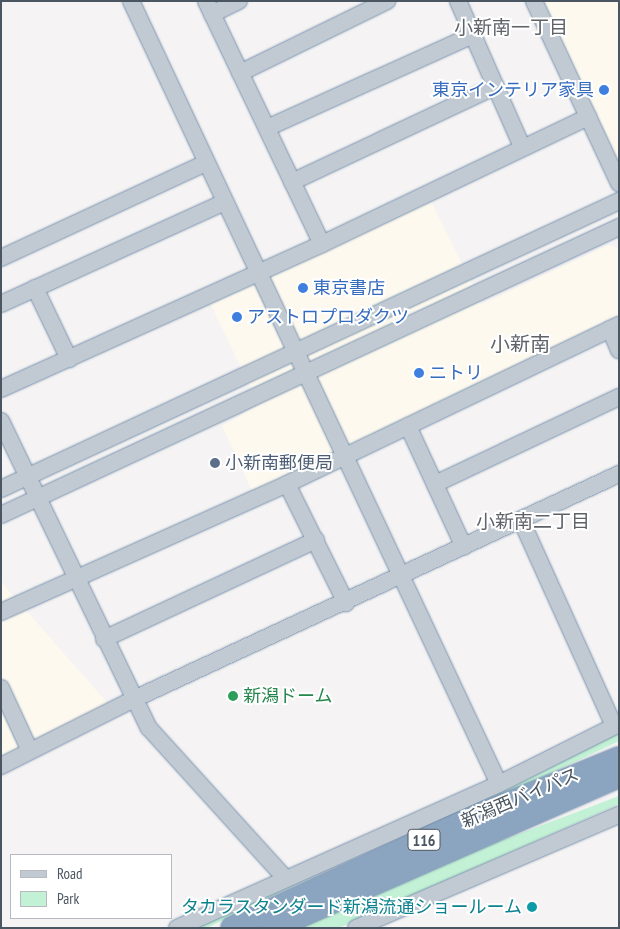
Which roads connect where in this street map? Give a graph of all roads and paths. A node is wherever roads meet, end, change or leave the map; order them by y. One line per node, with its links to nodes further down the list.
1 (131, 1): 13 (street)
2 (239, 1): 6 (street)
3 (387, 1): 8 (street)
4 (458, 1): 7 (street)
5 (534, 1): 10 (street)
6 (209, 8): 8 (street)
7 (473, 35): 9 (street); 11 (street)
8 (240, 73): 11 (street)
9 (496, 86): 12 (street); 14 (street)
10 (588, 117): 12 (street); 15 (street)
11 (267, 128): 14 (street)
12 (522, 147): 19 (street)
13 (206, 162): 17 (street); 20 (street)
14 (292, 182): 19 (street)
15 (619, 183)
16 (619, 201): 26 (street)
17 (225, 202): 21 (street); 22 (street)
18 (619, 227): 28 (street)
19 (322, 244): 21 (street)
20 (1, 258)
21 (258, 272): 26 (street); 27 (street)
22 (35, 288): 23 (street); 27 (street)
23 (1, 304)
24 (614, 327): 25 (street); 32 (street)
25 (619, 350)
26 (297, 351): 28 (street); 35 (street)
27 (69, 359): 29 (street)
28 (306, 372): 33 (street); 39 (street)
29 (1, 389)
30 (619, 397): 37 (street)
31 (1, 421): 35 (street)
32 (408, 426): 33 (street); 37 (street)
33 (345, 455): 36 (street); 44 (street)
34 (619, 474): 41 (street)
35 (27, 477): 38 (street); 39 (street)
36 (287, 484): 42 (street); 45 (street)
37 (435, 484): 43 (street)
38 (1, 489)
39 (37, 497): 40 (street); 45 (street)
40 (1, 515)
41 (521, 520): 43 (street); 51 (street)
42 (316, 540): 46 (street); 48 (street)
43 (464, 547): 44 (street)
44 (402, 578): 46 (street); 58 (street)
45 (74, 579): 47 (street); 48 (street)
46 (346, 603): 50 (street)
47 (1, 612)
48 (104, 639): 50 (street)
49 (1, 688): 52 (street)
50 (134, 699): 52 (street); 62 (street)
51 (617, 725): 58 (street)
52 (30, 751): 55 (street)
53 (619, 751): 57 (highway)
54 (619, 758): 57 (highway, 新潟西バイパス / 116)
55 (1, 766)
56 (619, 776): 61 (highway, 新潟西バイパス / 116)
57 (569, 777): 64 (highway, 新潟西バイパス / 116)
58 (499, 784): 62 (street)
59 (619, 787): 61 (highway)
60 (619, 815): 66 (street)
61 (480, 834): 65 (highway, 新潟西バイパス / 116)
62 (285, 878): 63 (street)
63 (176, 928)
64 (232, 928)
65 (273, 928)
66 (356, 928)

